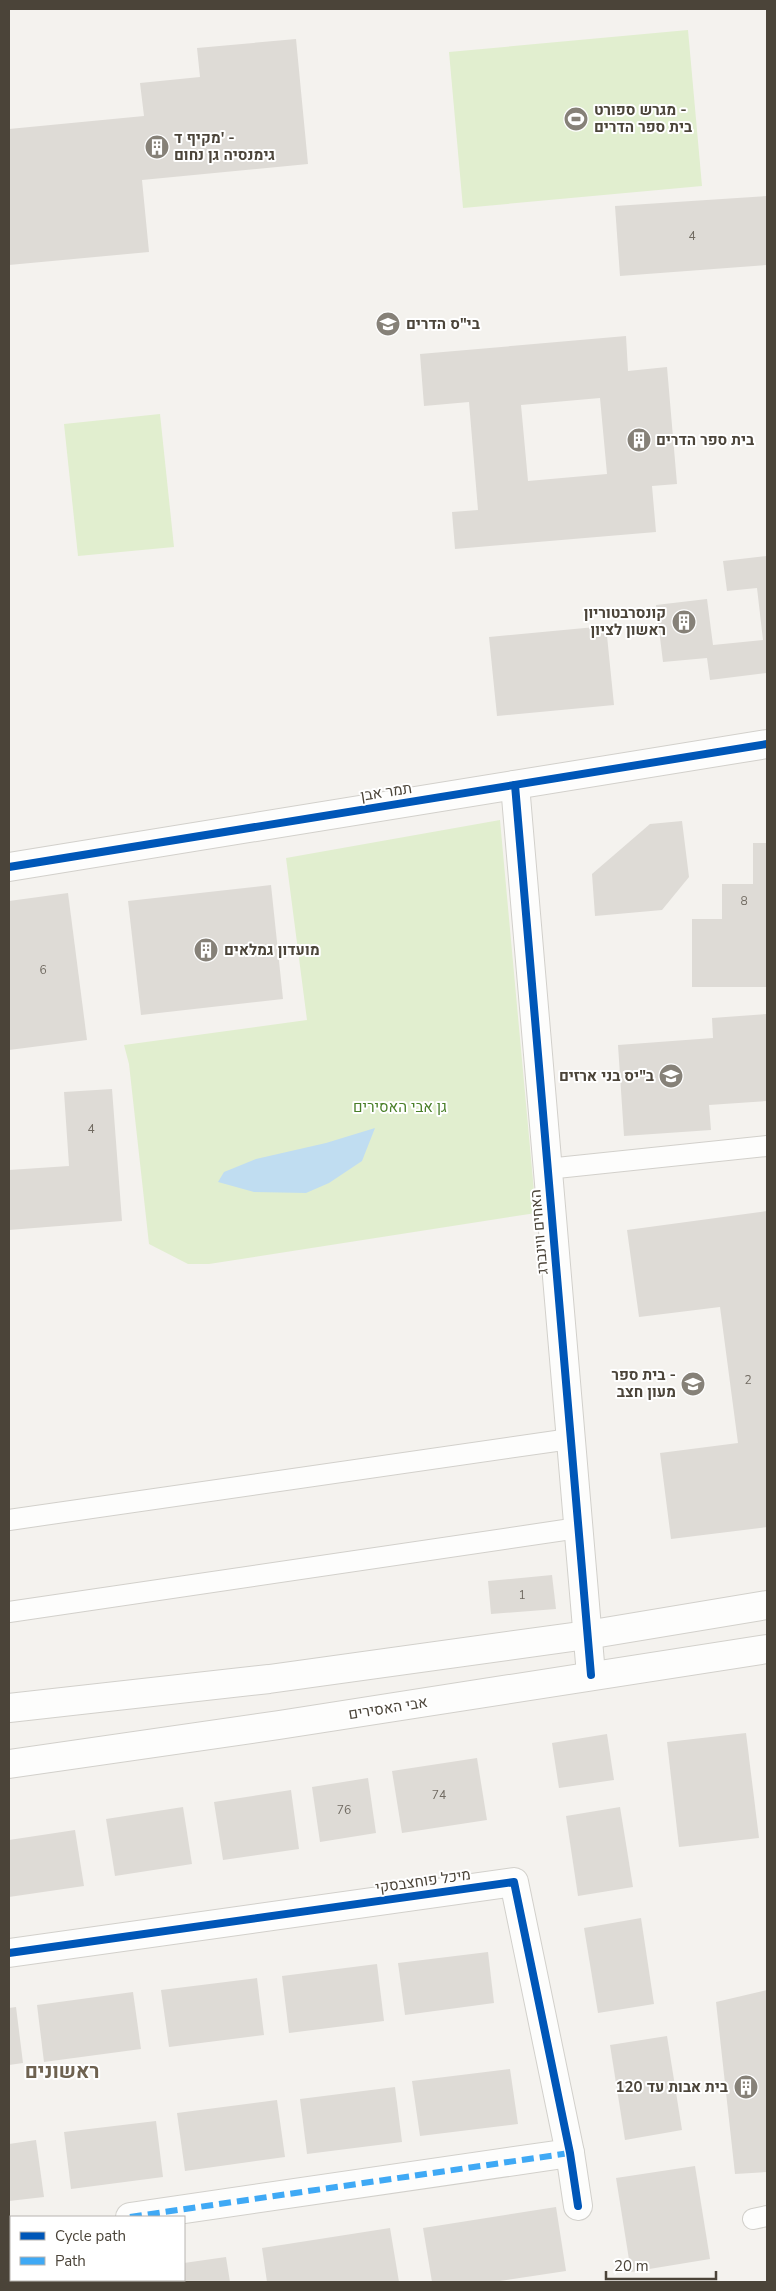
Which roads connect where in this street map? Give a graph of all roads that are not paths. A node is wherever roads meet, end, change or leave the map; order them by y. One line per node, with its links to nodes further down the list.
1 (767, 744): 2 (street, תמר אבן)
2 (515, 785): 3 (street, תמר אבן); 5 (street, האחים ווינברג)
3 (9, 867)
4 (767, 1146): 5 (lane)
5 (547, 1169): 6 (street, האחים ווינברג)
6 (570, 1439): 7 (lane); 8 (street, האחים ווינברג)
7 (9, 1520)
8 (578, 1528): 10 (lane); 11 (street, האחים ווינברג)
9 (767, 1605): 11 (street)
10 (9, 1612)
11 (587, 1635): 13 (street, האחים ווינברג); 14 (street)
12 (767, 1649): 13 (street, אבי האסירים)
13 (591, 1676): 15 (street, אבי האסירים)
14 (9, 1708)
15 (9, 1764)
16 (9, 1953): 17 (street, מיכל פוחצבסקי)
17 (570, 2153): 18 (street, מיכל פוחצבסקי); 19 (street)
18 (578, 2206)
19 (137, 2216)

